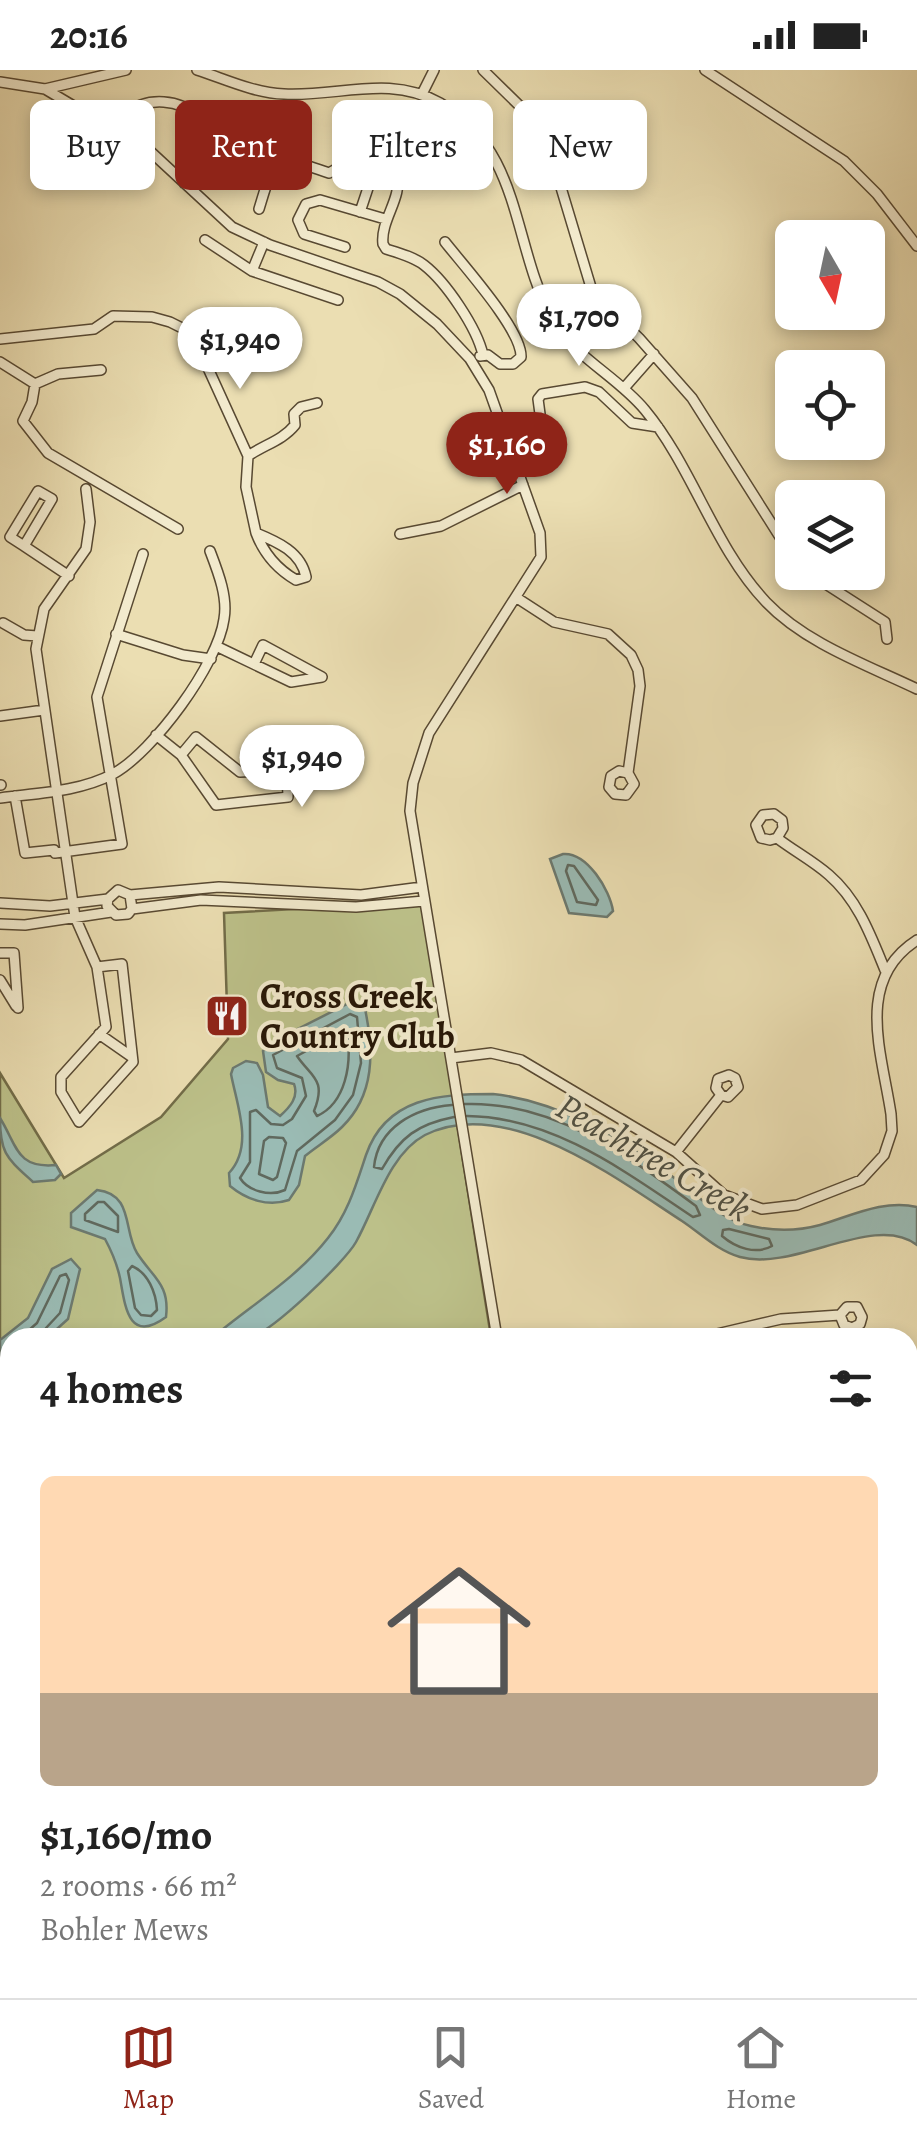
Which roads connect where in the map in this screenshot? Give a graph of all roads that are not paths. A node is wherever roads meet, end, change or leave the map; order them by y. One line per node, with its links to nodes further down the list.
1 (126, 70): 6 (street)
2 (197, 70): 9 (street)
3 (434, 70): 9 (street)
4 (483, 70): 26 (street)
5 (705, 70): 21 (street)
6 (88, 75): 8 (street)
7 (0, 82): 8 (street)
8 (45, 89): 11 (street)
9 (422, 94): 31 (street)
10 (332, 171): 15 (street)
11 (175, 174)
12 (192, 190): 19 (street)
13 (367, 190): 16 (street)
14 (396, 190): 17 (street)
15 (259, 209)
16 (360, 212): 17 (street); 22 (street)
17 (385, 219): 27 (street)
18 (205, 240): 23 (street)
19 (264, 242): 23 (street); 28 (street)
20 (445, 242): 27 (street)
21 (917, 246)
22 (346, 247)
23 (252, 272): 24 (street)
24 (338, 300)
25 (0, 339): 38 (street)
26 (654, 354): 33 (street); 41 (street)
27 (482, 355): 28 (street)
28 (472, 361): 39 (street)
29 (0, 362): 32 (street)
30 (101, 370): 32 (street)
31 (611, 376): 33 (street); 34 (street)
32 (35, 384): 42 (street)
33 (625, 388): 37 (street)
34 (599, 392): 36 (street); 37 (street)
35 (317, 403): 38 (street)
36 (540, 414)
37 (658, 427): 58 (street)
38 (248, 456): 43 (street)
39 (524, 484): 44 (street); 50 (street)
40 (86, 489): 48 (street)
41 (775, 529)
42 (178, 530)
43 (256, 533): 43 (street)
44 (400, 534)
45 (24, 546): 45 (street); 48 (street)
46 (210, 552): 55 (street)
47 (143, 554): 52 (street)
48 (69, 576): 53 (street)
49 (837, 590): 54 (street)
50 (516, 598): 63 (street); 70 (street)
51 (1, 624): 53 (street)
52 (116, 634): 56 (street); 64 (street)
53 (37, 636): 59 (street)
54 (886, 639)
55 (216, 646): 56 (street); 57 (street)
56 (210, 658): 61 (street)
57 (254, 664): 57 (street)
58 (917, 689)
59 (44, 710): 60 (street); 65 (street)
60 (0, 716)
61 (156, 735): 62 (street); 64 (street)
62 (181, 755): 62 (street)
63 (628, 772)
64 (110, 776): 65 (street); 69 (street)
65 (56, 791): 66 (street); 69 (street)
66 (15, 796): 67 (street); 69 (street)
67 (0, 798)
68 (778, 838): 83 (street)
69 (66, 852): 75 (street)
70 (422, 887): 71 (street); 73 (street)
71 (130, 895): 72 (street); 76 (street)
72 (108, 899): 75 (street); 77 (street)
73 (424, 900): 76 (street); 87 (street)
74 (0, 903): 75 (street)
75 (73, 903): 78 (street)
76 (132, 909): 77 (street)
77 (110, 912): 78 (street)
78 (76, 918): 79 (street); 82 (street)
79 (0, 924)
80 (917, 940): 83 (street)
81 (0, 954): 84 (street)
82 (97, 967): 85 (street); 86 (street)
83 (884, 970): 89 (street)
84 (0, 980)
85 (100, 1034): 86 (street); 86 (street)
86 (132, 1057)
87 (451, 1058): 89 (street); 91 (street)
88 (721, 1095): 89 (street)
89 (676, 1152)
90 (840, 1316): 92 (street)
91 (496, 1328)
92 (743, 1328)

